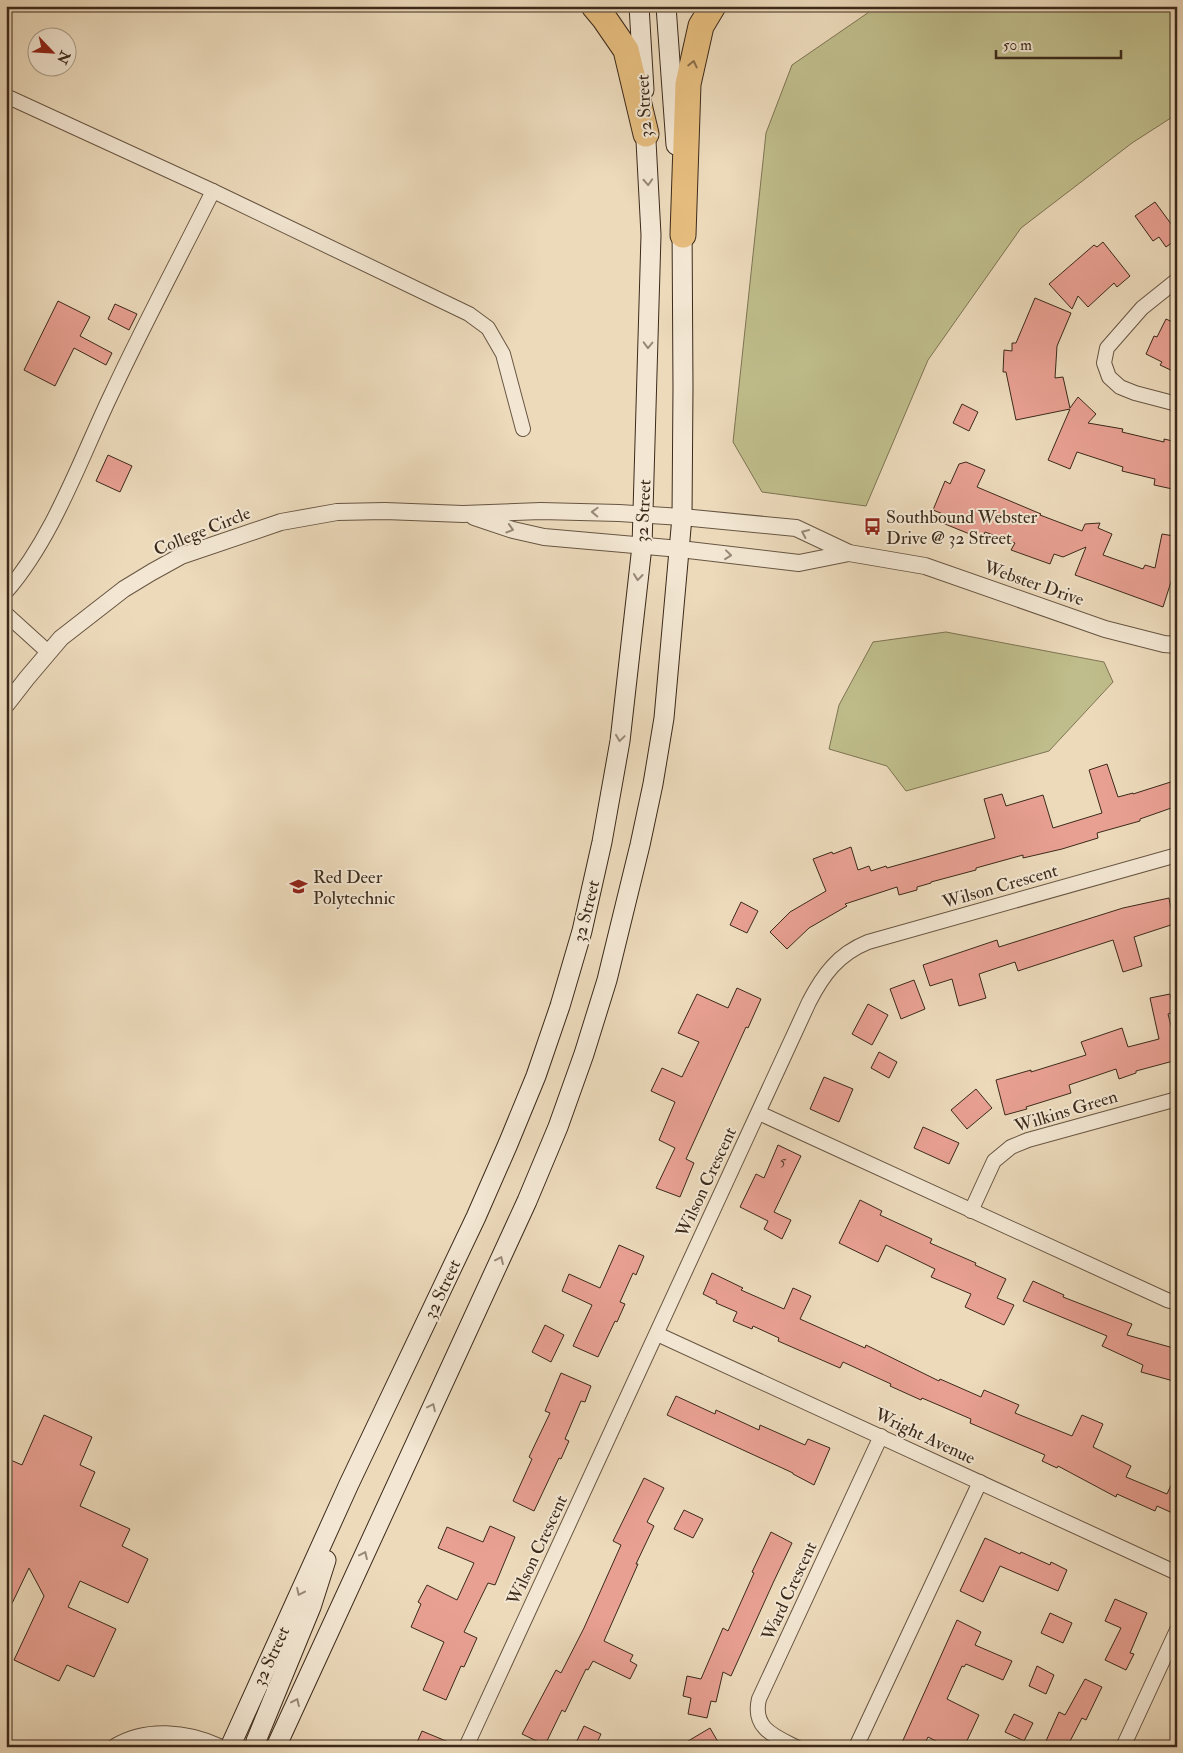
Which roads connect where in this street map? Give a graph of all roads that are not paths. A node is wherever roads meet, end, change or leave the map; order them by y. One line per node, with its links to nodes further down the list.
1 (594, 6): 6 (highway)
2 (640, 6): 6 (main road, 32 Street)
3 (666, 6): 8 (main road, 32 Street)
4 (713, 6): 8 (highway, one-way to 4)
5 (6, 96): 7 (street)
6 (646, 134): 13 (main road, 32 Street, one-way to 13)
7 (213, 191): 11 (street); 18 (street)
8 (683, 235): 14 (main road, 32 Street)
9 (1177, 280): 10 (street)
10 (1177, 404)
11 (523, 429)
12 (463, 514): 13 (street, College Circle, one-way to 12); 15 (street, College Circle, one-way to 15); 21 (street, College Circle)
13 (644, 514): 14 (street, College Circle); 15 (main road, 32 Street)
14 (682, 517): 16 (main road, 32 Street); 17 (street, Webster Drive, one-way to 14)
15 (642, 546): 16 (street, College Circle); 31 (main road, 32 Street, one-way to 31)
16 (680, 549): 17 (street, Webster Drive, one-way to 17); 38 (main road, 32 Street, one-way to 16)
17 (850, 553): 20 (street, Webster Drive)
18 (6, 592)
19 (6, 614): 21 (street)
20 (1177, 645)
21 (48, 652): 22 (street, College Circle)
22 (6, 705)
23 (1177, 855): 25 (street, Wilson Crescent)
24 (1177, 1099): 26 (street, Wilkins Green)
25 (759, 1112): 26 (street); 28 (street, Wilson Crescent)
26 (971, 1212): 27 (street)
27 (1177, 1303)
28 (657, 1334): 29 (street, Wright Avenue); 39 (street, Wilson Crescent)
29 (881, 1436): 30 (street, Wright Avenue); 40 (street, Ward Crescent)
30 (980, 1482): 32 (street, Wright Avenue); 41 (street)
31 (349, 1484): 36 (main road, 32 Street, one-way to 36); 37 (main road)
32 (1177, 1573)
33 (1177, 1630): 42 (street)
34 (115, 1747): 35 (street)
35 (219, 1747)
36 (230, 1747)
37 (255, 1747)
38 (276, 1747)
39 (466, 1747)
40 (796, 1747)
41 (856, 1747)
42 (1123, 1747)

